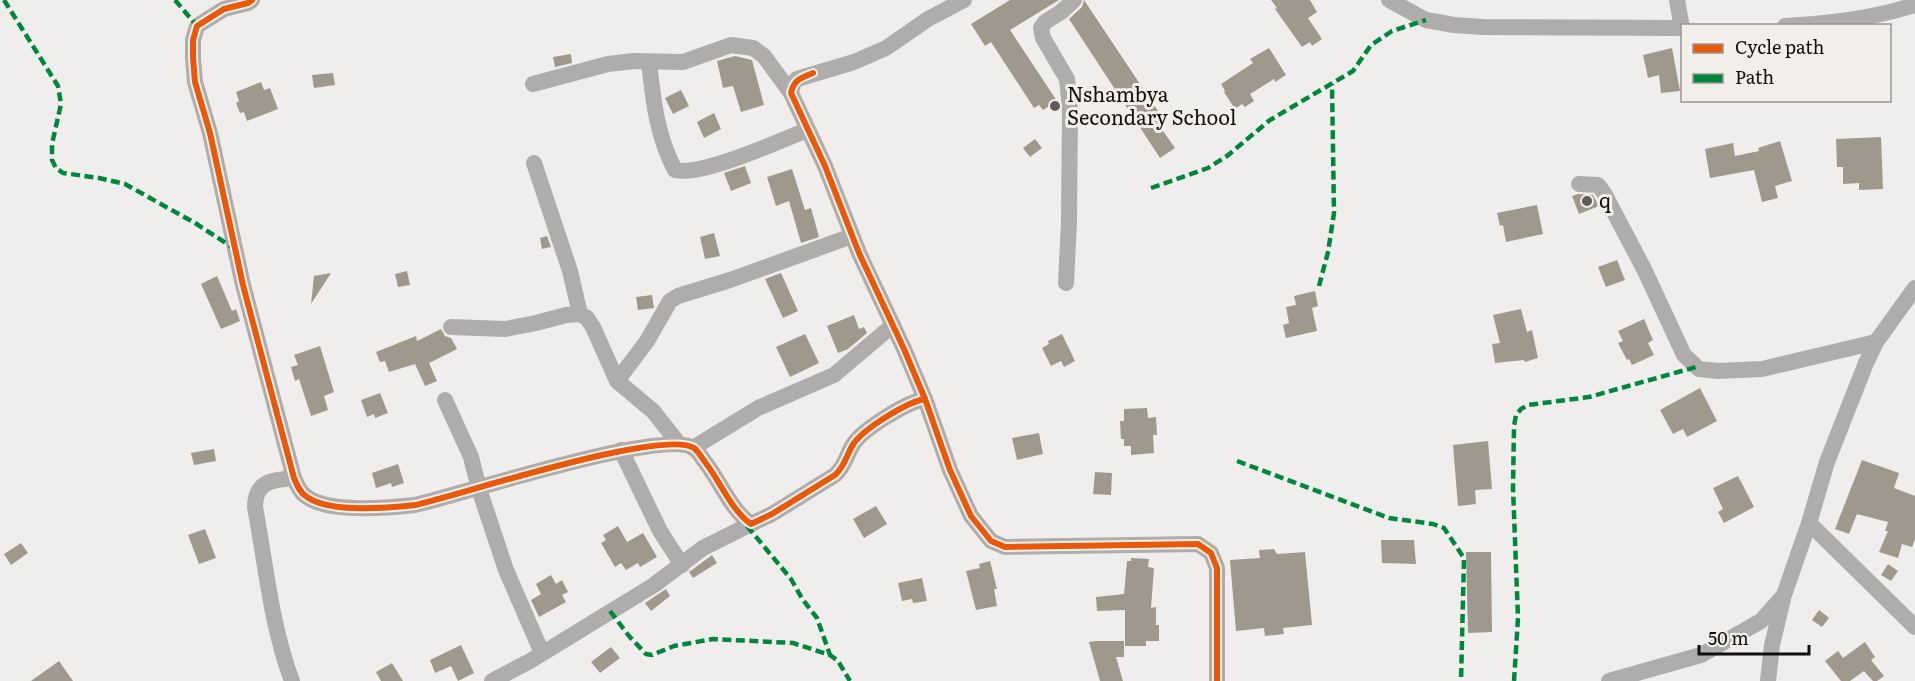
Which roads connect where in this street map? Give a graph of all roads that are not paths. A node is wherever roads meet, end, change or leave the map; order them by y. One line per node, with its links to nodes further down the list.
1 (252, 0): 28 (street)
2 (964, 0): 12 (street)
3 (1074, 0): 17 (street)
4 (1389, 0): 9 (street)
5 (1677, 0): 7 (street)
6 (1915, 6): 8 (street)
7 (1681, 24)
8 (1822, 24)
9 (1681, 28)
10 (649, 62): 11 (street); 12 (street); 13 (street)
11 (534, 84)
12 (791, 93): 13 (street)
13 (807, 130): 16 (street)
14 (534, 163): 19 (street)
15 (1579, 184): 22 (street)
16 (852, 236): 20 (street); 23 (street)
17 (1066, 283)
18 (1915, 288): 22 (street)
19 (580, 314): 21 (street); 23 (street)
20 (893, 326): 24 (street); 26 (street)
21 (451, 327)
22 (1876, 342): 30 (street)
23 (617, 381): 26 (street)
24 (925, 399): 31 (street); 38 (street)
25 (445, 400): 29 (street)
26 (686, 446): 27 (street); 31 (street)
27 (621, 450): 29 (street); 32 (street)
28 (294, 478): 29 (street); 36 (street)
29 (479, 489): 35 (street)
30 (1809, 523): 33 (street); 34 (street)
31 (751, 524): 32 (street)
32 (682, 565): 35 (street)
33 (1784, 595): 39 (street); 40 (street)
34 (1915, 627)
35 (542, 654): 37 (street)
36 (292, 681)
37 (492, 681)
38 (1217, 681)
39 (1609, 681)
40 (1768, 681)

